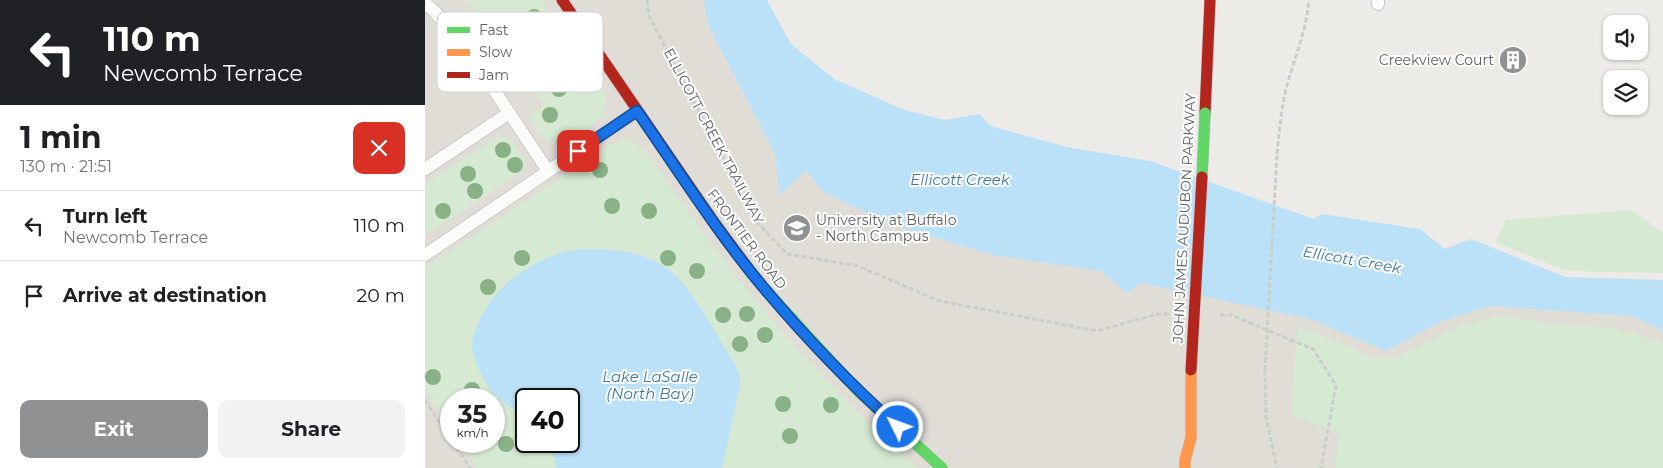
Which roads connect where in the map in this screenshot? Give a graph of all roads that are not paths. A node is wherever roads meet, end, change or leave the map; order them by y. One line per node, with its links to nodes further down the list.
1 (562, 0): 4 (street, FRONTIER ROAD)
2 (1210, 0): 13 (street, JOHN JAMES AUDUBON PARKWAY, bridge)
3 (425, 3): 5 (lane)
4 (570, 12)
5 (437, 14)
6 (603, 61): 8 (street, FRONTIER ROAD)
7 (495, 92): 9 (lane)
8 (637, 111): 11 (lane); 15 (street, FRONTIER ROAD)
9 (509, 113): 10 (lane); 11 (lane)
10 (425, 169)
11 (548, 171): 12 (lane)
12 (425, 255)
13 (1191, 438): 14 (street, JOHN JAMES AUDUBON PARKWAY); 16 (street, JOHN JAMES AUDUBON PARKWAY)
14 (1198, 452)
15 (942, 468)
16 (1185, 468)

